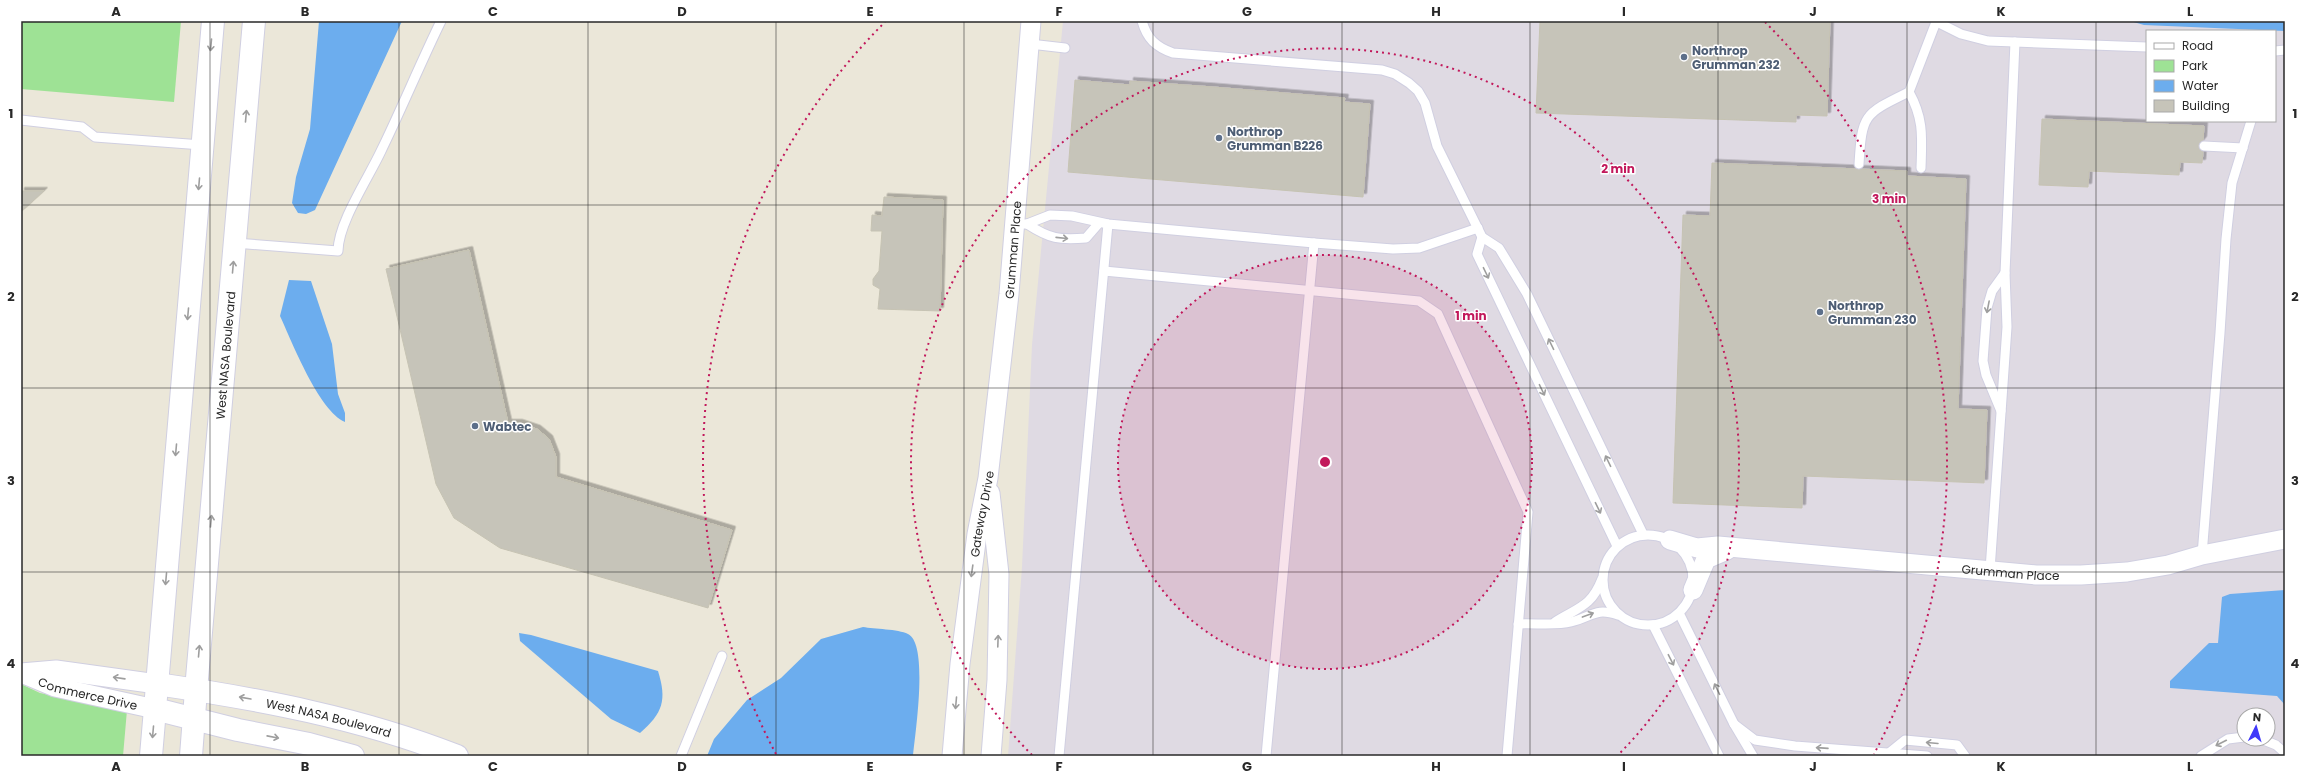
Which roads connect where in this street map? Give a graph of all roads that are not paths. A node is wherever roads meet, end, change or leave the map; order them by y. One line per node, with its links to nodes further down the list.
1 (212, 21): 14 (main road, one-way to 14)
2 (254, 21): 23 (main road, West NASA Boulevard, one-way to 2)
3 (441, 21): 23 (lane)
4 (1032, 21): 8 (street, Grumman Place)
5 (1142, 21): 21 (lane)
6 (1936, 21): 7 (lane); 11 (lane)
7 (2015, 42): 9 (lane); 26 (lane)
8 (1030, 44): 10 (lane); 19 (street, Grumman Place)
9 (2146, 47)
10 (1065, 48)
11 (1909, 92): 17 (lane); 18 (lane)
12 (21, 120): 14 (lane)
13 (2251, 122): 16 (lane)
14 (202, 145): 46 (main road, one-way to 46)
15 (2204, 146): 16 (lane)
16 (2243, 148): 35 (lane)
17 (1859, 164)
18 (1921, 168)
19 (1021, 224): 20 (lane); 20 (lane, one-way to 20); 29 (street, Grumman Place)
20 (1103, 224): 24 (lane); 25 (lane)
21 (1478, 228): 22 (lane); 24 (lane)
22 (1482, 237): 30 (lane, one-way to 22); 33 (lane, one-way to 33)
23 (235, 243): 47 (main road, West NASA Boulevard, one-way to 23)
24 (1314, 243): 27 (lane)
25 (1104, 271): 27 (lane); 62 (lane)
26 (2005, 273): 28 (lane); 28 (lane, one-way to 28)
27 (1308, 291): 42 (lane); 63 (lane)
28 (2002, 414): 36 (lane)
29 (988, 478): 60 (street, Gateway Drive, one-way to 60); 61 (street, Gateway Drive, one-way to 29)
30 (1643, 534): 32 (lane); 33 (lane)
31 (2285, 539): 35 (street, Grumman Place)
32 (1670, 540): 34 (street, Grumman Place); 38 (lane)
33 (1617, 546): 37 (lane)
34 (1734, 548): 36 (street, Grumman Place); 38 (street, Grumman Place)
35 (2202, 555): 36 (street, Grumman Place)
36 (1990, 570)
37 (1602, 580): 40 (lane); 41 (lane)
38 (1693, 590): 39 (lane)
39 (1679, 613): 43 (lane); 50 (lane, one-way to 39)
40 (1622, 617): 41 (lane, one-way to 40); 43 (lane)
41 (1554, 623): 42 (lane)
42 (1518, 624): 64 (lane)
43 (1653, 625): 65 (lane, one-way to 65)
44 (722, 656): 59 (lane)
45 (22, 673): 46 (street, Commerce Drive, one-way to 45); 48 (street, Commerce Drive)
46 (157, 684): 47 (main road, West NASA Boulevard); 48 (main road)
47 (196, 690): 49 (main road); 58 (main road, West NASA Boulevard, one-way to 47)
48 (155, 709): 49 (main road); 55 (main road, one-way to 55)
49 (194, 719): 56 (main road); 57 (main road, one-way to 57)
50 (1734, 724): 53 (lane, one-way to 50); 66 (lane)
51 (2236, 738): 69 (lane, one-way to 69)
52 (2276, 745): 54 (lane)
53 (1889, 753): 67 (lane); 68 (lane, one-way to 53)
54 (2285, 753)
55 (151, 756)
56 (191, 756)
57 (353, 756)
58 (457, 756)
59 (680, 756)
60 (952, 756)
61 (991, 756)
62 (1059, 756)
63 (1266, 756)
64 (1507, 756)
65 (1719, 756)
66 (1753, 756)
67 (1927, 756)
68 (1965, 756)
69 (2201, 756)

